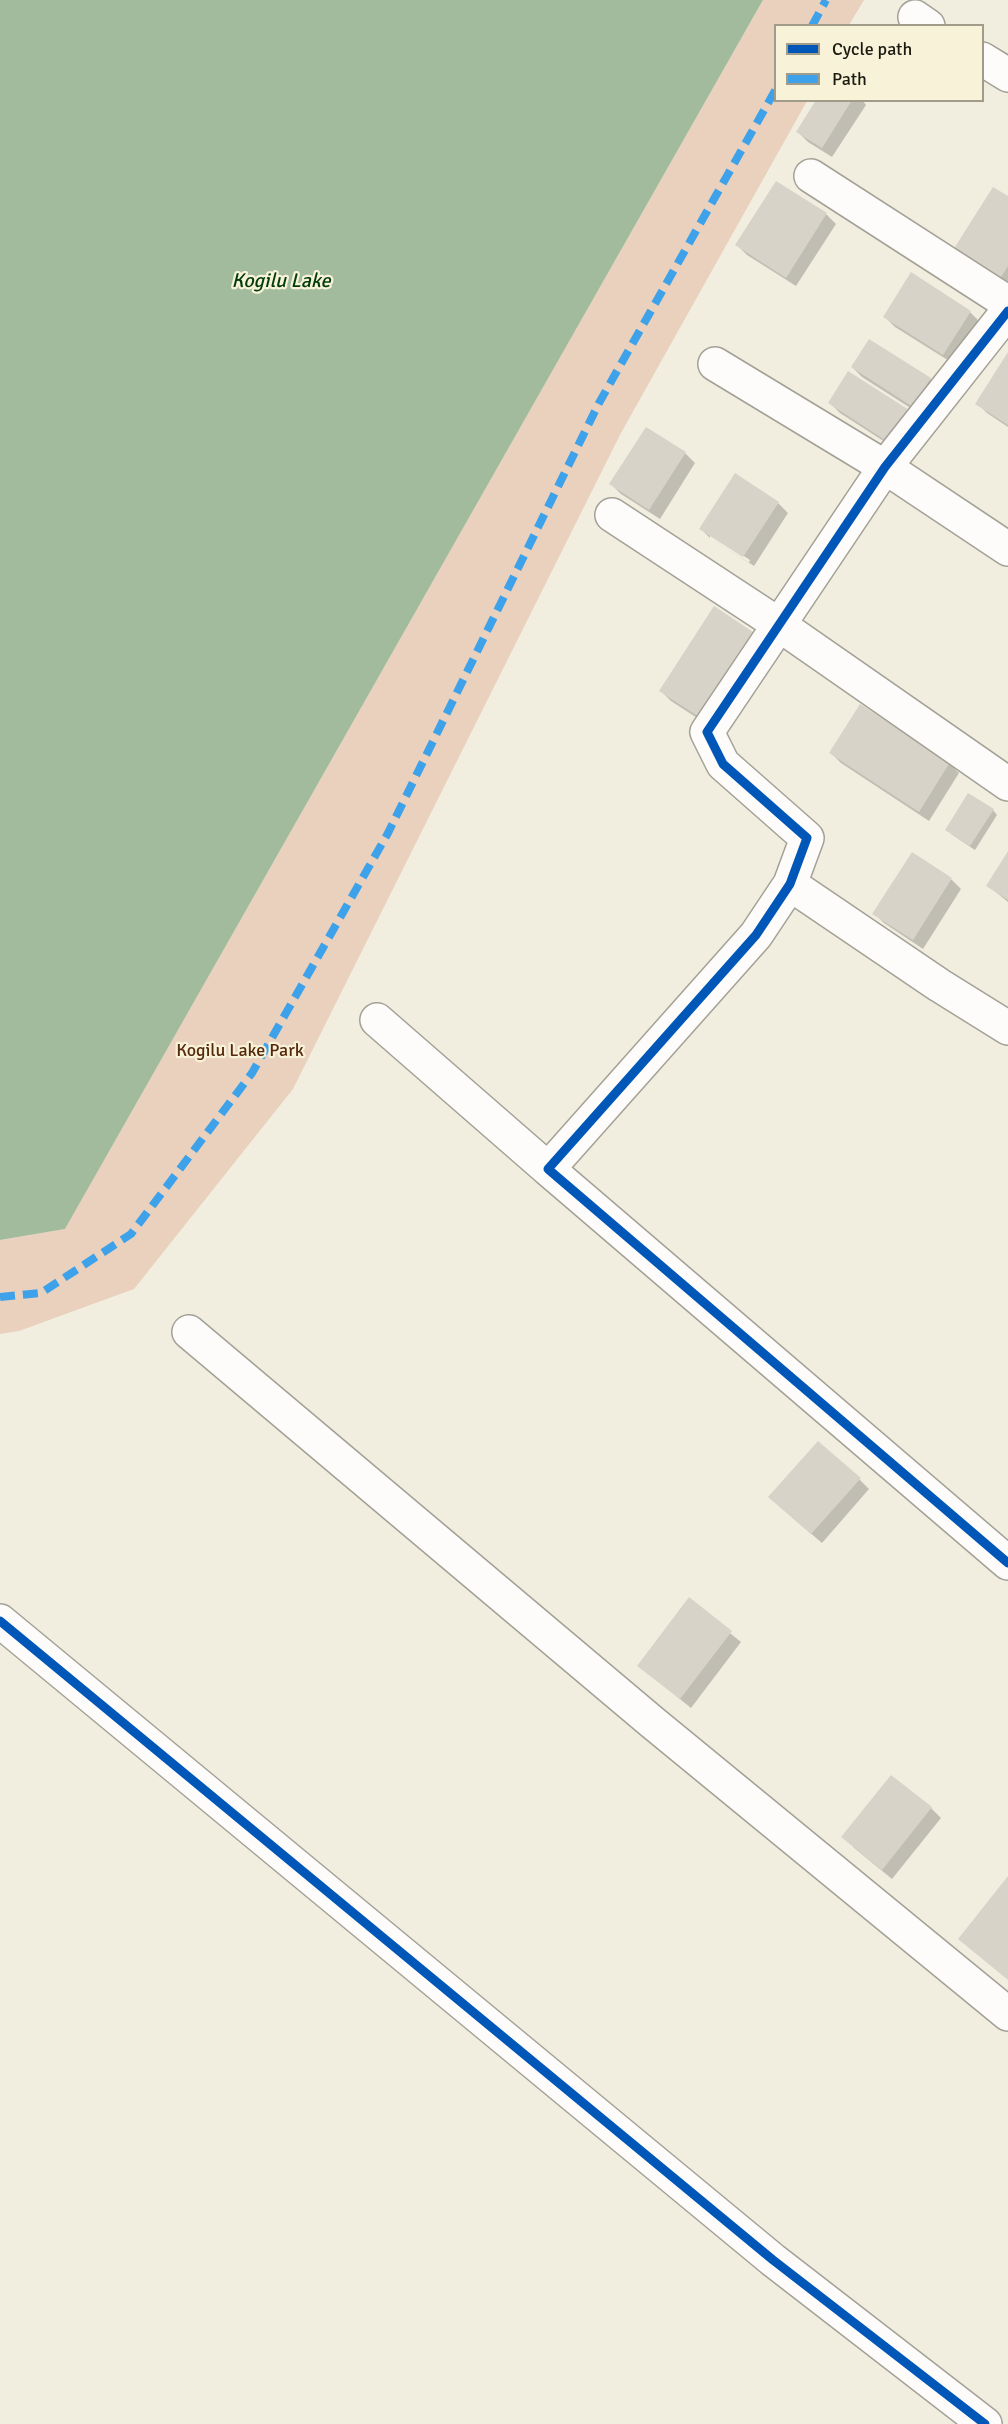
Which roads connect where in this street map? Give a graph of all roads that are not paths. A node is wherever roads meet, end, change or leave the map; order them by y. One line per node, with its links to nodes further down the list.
1 (984, 60): 2 (street)
2 (1008, 75)
3 (811, 176): 4 (street)
4 (1008, 303)
5 (1008, 311): 7 (street)
6 (715, 364): 7 (street)
7 (885, 467): 9 (street); 10 (street)
8 (612, 515): 10 (street)
9 (1008, 549)
10 (778, 624): 11 (street); 12 (street)
11 (1008, 784)
12 (790, 884): 14 (street); 15 (street)
13 (377, 1020): 15 (street)
14 (1008, 1028)
15 (548, 1169): 17 (street)
16 (189, 1332): 19 (street)
17 (1008, 1563)
18 (0, 1621): 20 (street)
19 (1008, 2014)
20 (986, 2424)

